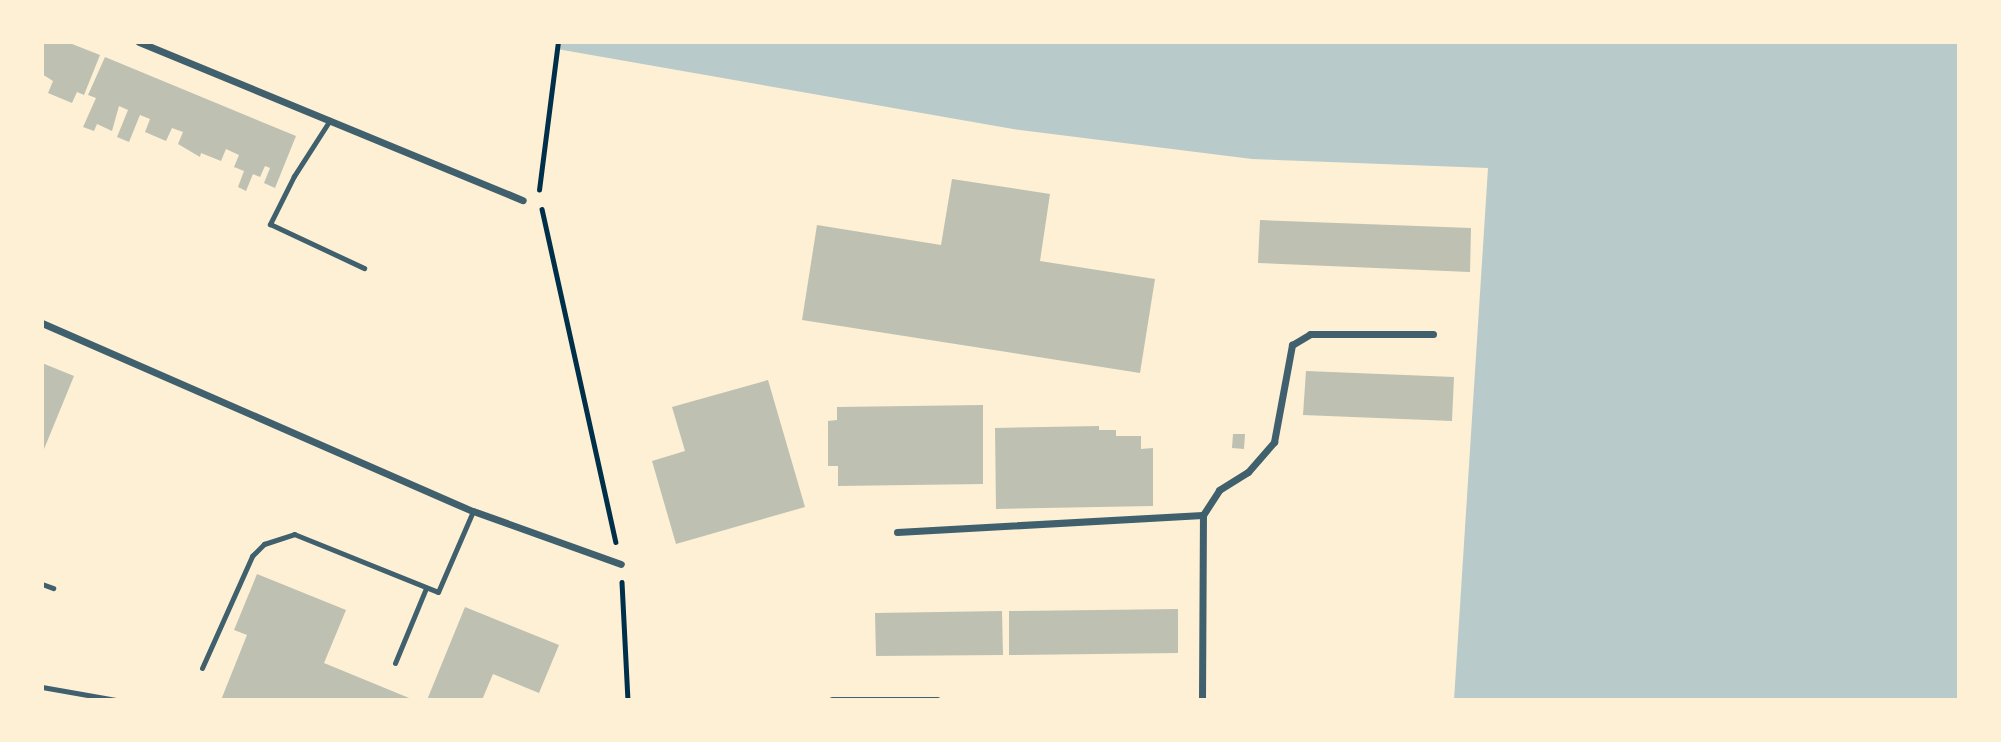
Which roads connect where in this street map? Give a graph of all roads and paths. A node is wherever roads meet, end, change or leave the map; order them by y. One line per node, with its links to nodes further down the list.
1 (139, 42): 3 (street)
2 (558, 42): 11 (path)
3 (330, 120): 4 (street); 5 (lane)
4 (523, 200)
5 (364, 268)
6 (42, 323): 8 (street)
7 (1433, 334): 9 (street)
8 (473, 511): 11 (street); 14 (lane)
9 (1203, 514): 10 (street); 22 (street)
10 (897, 532)
11 (621, 564): 19 (path)
12 (42, 584): 13 (lane)
13 (53, 588)
14 (426, 588): 15 (lane); 16 (lane)
15 (395, 663)
16 (202, 668)
17 (42, 687): 18 (lane)
18 (117, 700)
19 (628, 700)
20 (832, 700): 21 (street)
21 (937, 700)
22 (1202, 700)

